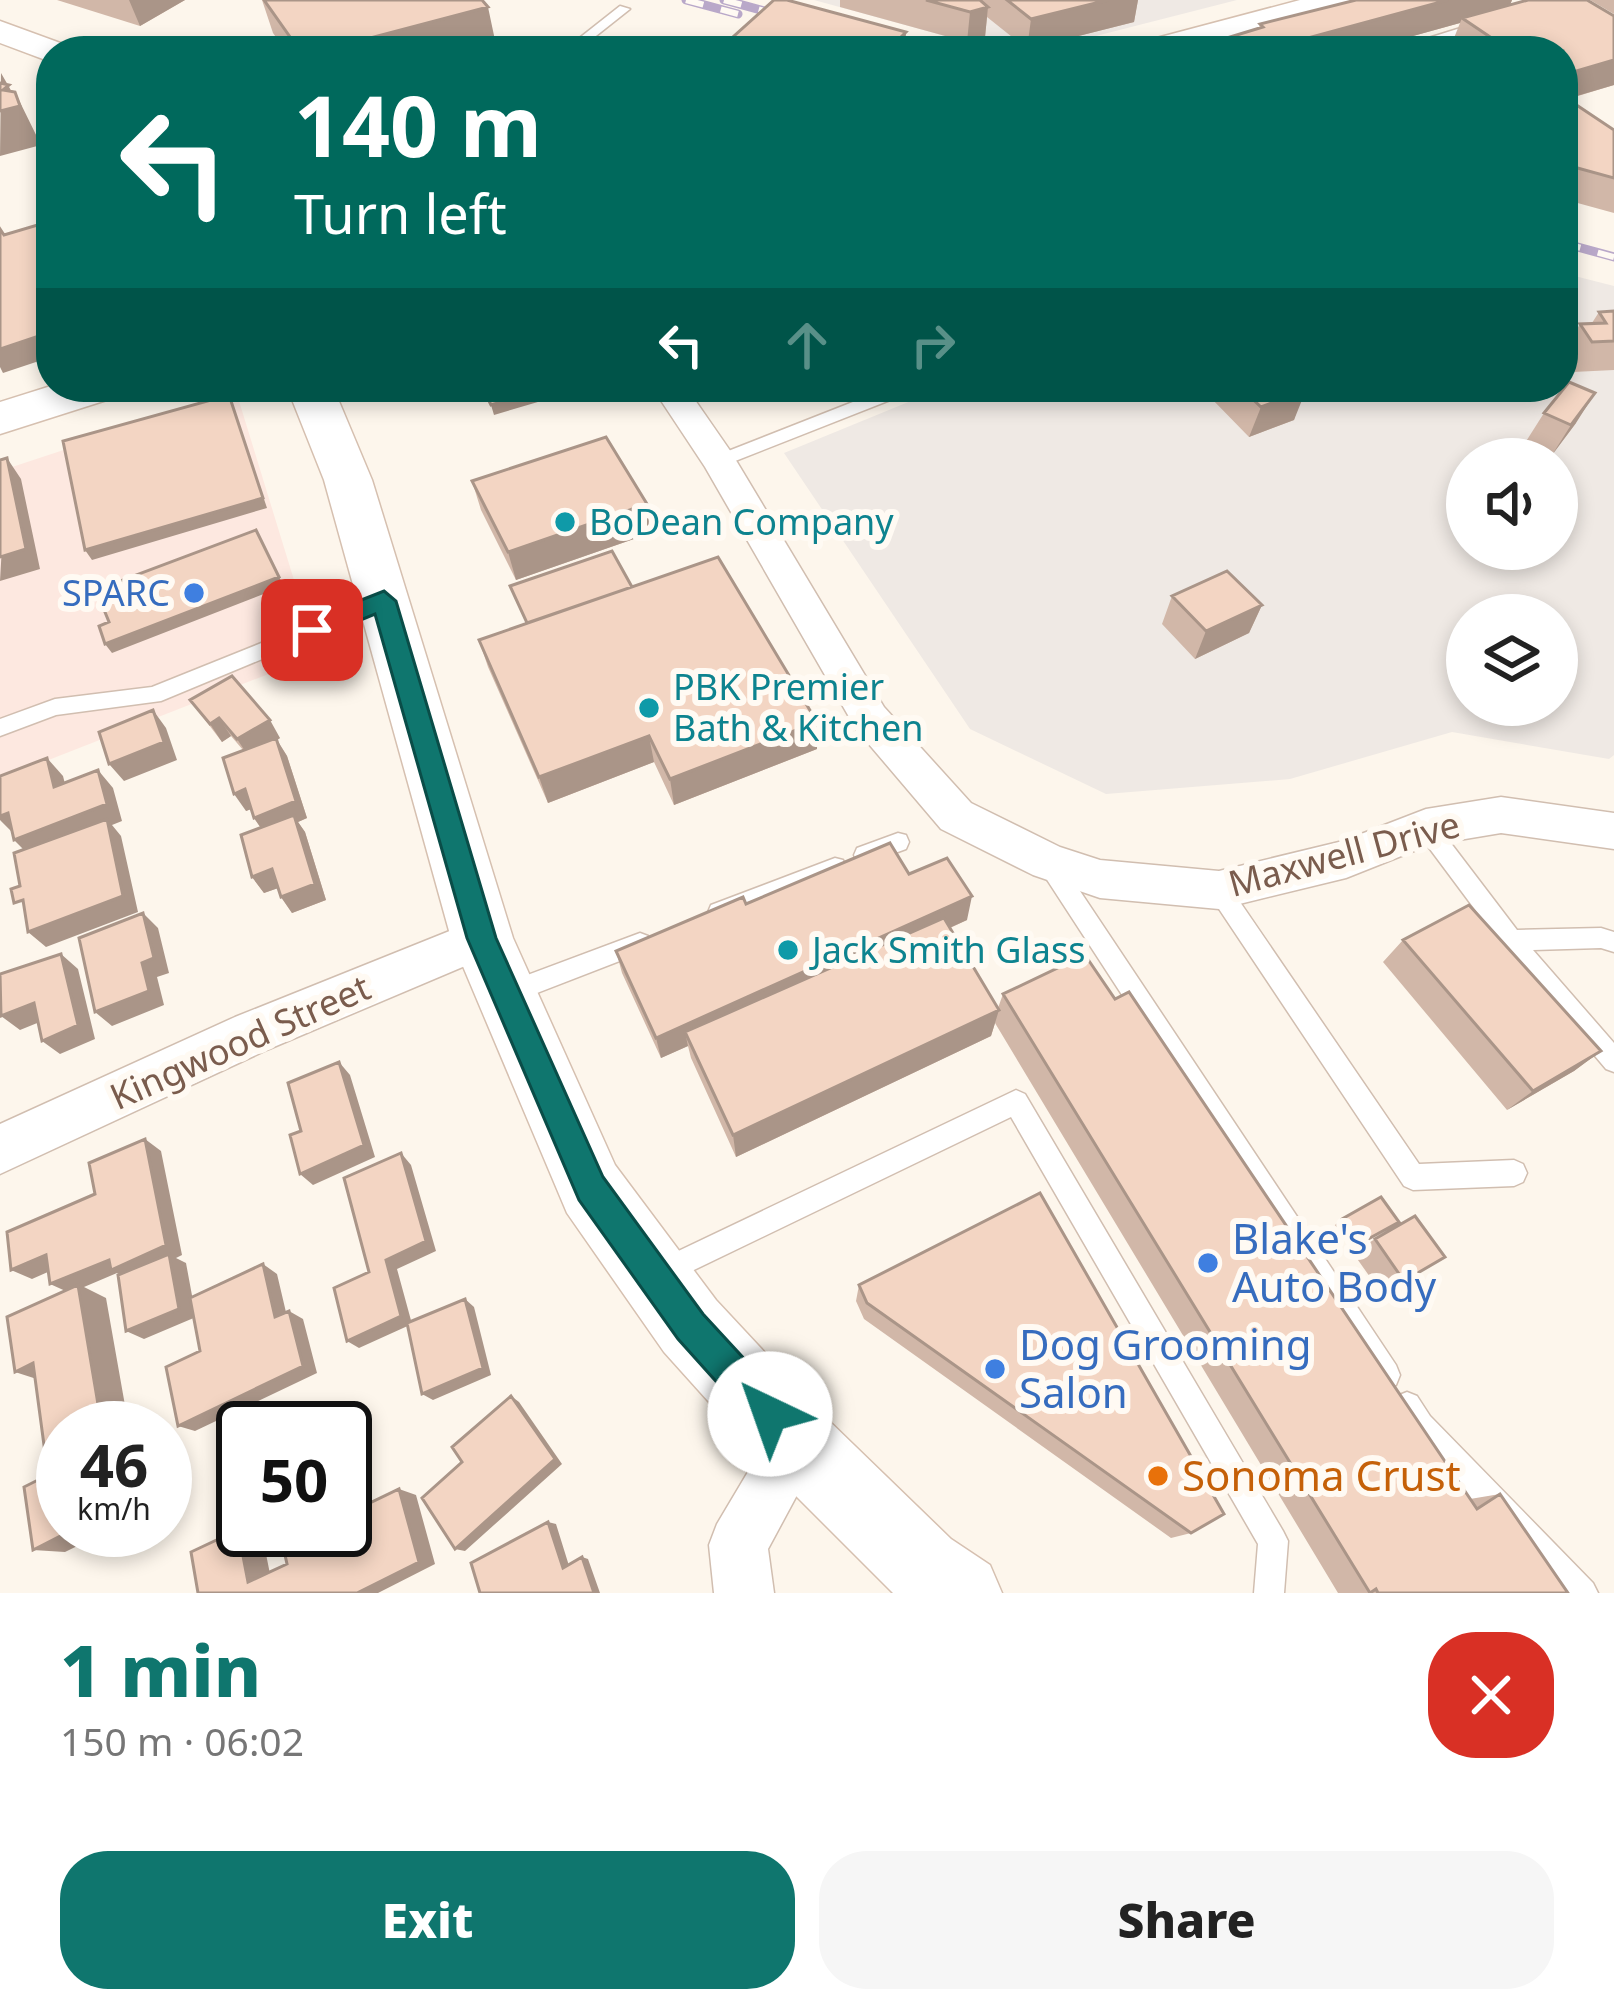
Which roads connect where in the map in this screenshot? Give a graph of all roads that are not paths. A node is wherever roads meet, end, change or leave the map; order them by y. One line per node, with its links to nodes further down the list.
1 (1340, 0): 6 (main road)
2 (624, 9): 5 (lane)
3 (1504, 19): 7 (lane)
4 (0, 32): 8 (main road)
5 (589, 36)
6 (1203, 36)
7 (1444, 36)
8 (36, 45)
9 (50, 402): 13 (main road)
10 (316, 402): 15 (main road)
11 (679, 402): 14 (street, Maxwell Drive)
12 (869, 402): 14 (lane)
13 (0, 418)
14 (719, 461): 20 (street, Maxwell Drive)
15 (384, 601): 16 (lane); 24 (main road)
16 (0, 728)
17 (1426, 827): 18 (street, Maxwell Drive); 21 (street, Maxwell Drive); 22 (lane)
18 (1614, 831)
19 (898, 842): 24 (lane)
20 (1048, 862): 21 (street, Maxwell Drive); 33 (lane)
21 (1219, 890): 27 (lane)
22 (1511, 940): 23 (lane); 25 (lane)
23 (1614, 942)
24 (494, 966): 26 (street, Kingwood Street); 28 (main road)
25 (1614, 1061)
26 (0, 1149)
27 (1514, 1173)
28 (654, 1276): 29 (main road); 32 (lane)
29 (797, 1443): 30 (street); 31 (main road)
30 (744, 1593)
31 (962, 1593)
32 (1269, 1593)
33 (1583, 1593)

